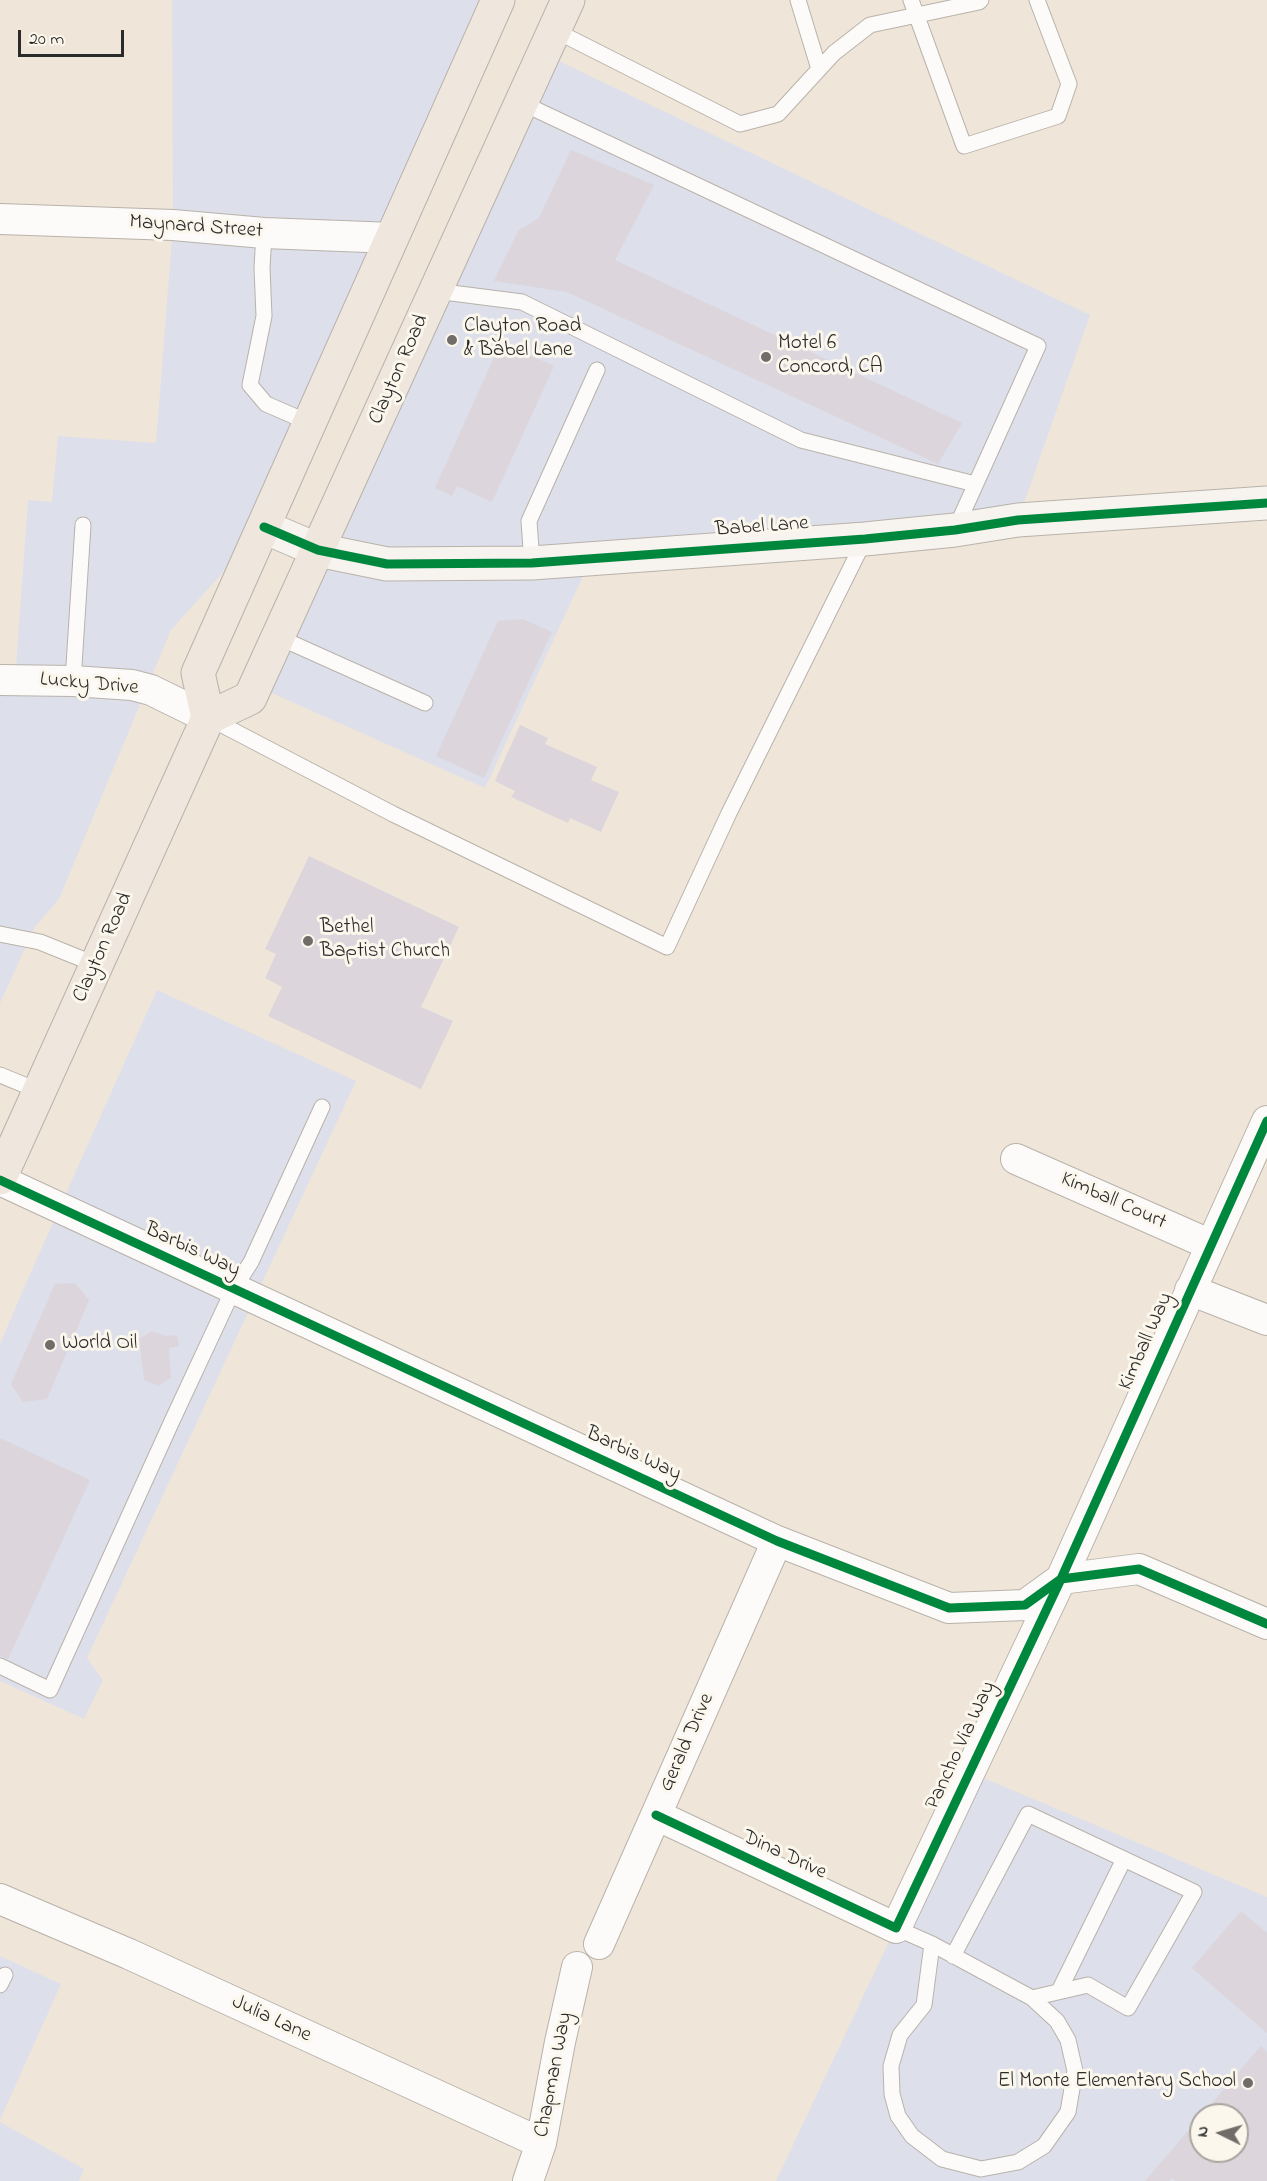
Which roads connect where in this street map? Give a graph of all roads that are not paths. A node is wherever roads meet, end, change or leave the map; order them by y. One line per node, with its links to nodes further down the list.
1 (498, 0): 12 (main road)
2 (568, 0): 7 (main road, Clayton Road)
3 (798, 0): 8 (lane)
4 (981, 0): 6 (lane)
5 (1037, 0): 6 (lane)
6 (914, 7): 8 (lane)
7 (554, 30): 8 (lane); 9 (main road, Clayton Road)
8 (819, 69)
9 (522, 103): 13 (main road, Clayton Road); 16 (lane)
10 (0, 219): 11 (street, Maynard Street)
11 (264, 233): 12 (street, Maynard Street); 15 (lane)
12 (393, 238): 15 (main road)
13 (436, 291): 16 (lane); 22 (main road, Clayton Road)
14 (597, 370): 23 (lane)
15 (310, 423): 19 (main road)
16 (975, 484): 20 (lane)
17 (1267, 503): 20 (street, Babel Lane)
18 (83, 525): 26 (lane)
19 (264, 527): 22 (street, Babel Lane); 28 (main road)
20 (955, 530): 21 (street, Babel Lane)
21 (865, 539): 23 (street, Babel Lane); 28 (lane)
22 (318, 550): 23 (street, Babel Lane); 24 (main road, Clayton Road)
23 (532, 563)
24 (278, 637): 27 (lane); 28 (main road, Clayton Road)
25 (0, 680): 26 (street, Lucky Drive)
26 (72, 681): 28 (street, Lucky Drive)
27 (425, 703)
28 (208, 717): 30 (main road, Clayton Road)
29 (0, 934): 30 (lane)
30 (97, 965): 32 (main road, Clayton Road)
31 (0, 1075): 32 (lane)
32 (39, 1091): 36 (main road, Clayton Road)
33 (322, 1107): 38 (lane)
34 (1267, 1121): 37 (street, Kimball Way)
35 (1016, 1159): 37 (street, Kimball Court)
36 (0, 1179): 38 (street, Barbis Way)
37 (1211, 1245): 39 (street, Kimball Way)
38 (233, 1290): 41 (street, Barbis Way); 44 (lane)
39 (1190, 1290): 40 (street, Kimball Way); 42 (street, Kimball Way)
40 (1267, 1320)
41 (777, 1541): 42 (street, Barbis Way); 45 (street, Gerald Drive)
42 (1061, 1579): 43 (street, Barbis Way); 48 (street, Pancho Via Way)
43 (1267, 1624)
44 (0, 1666)
45 (656, 1815): 48 (street, Dina Drive); 49 (street, Gerald Drive)
46 (1124, 1859): 51 (lane); 53 (lane); 53 (lane)
47 (0, 1899): 55 (street, Julia Lane)
48 (896, 1928): 50 (lane)
49 (598, 1944)
50 (932, 1944): 51 (lane); 54 (lane)
51 (953, 1956): 54 (lane)
52 (577, 1967): 55 (street, Chapman Way)
53 (1059, 1991): 54 (lane)
54 (1032, 1998)
55 (541, 2143): 56 (street, Chapman Way)
56 (528, 2181)

